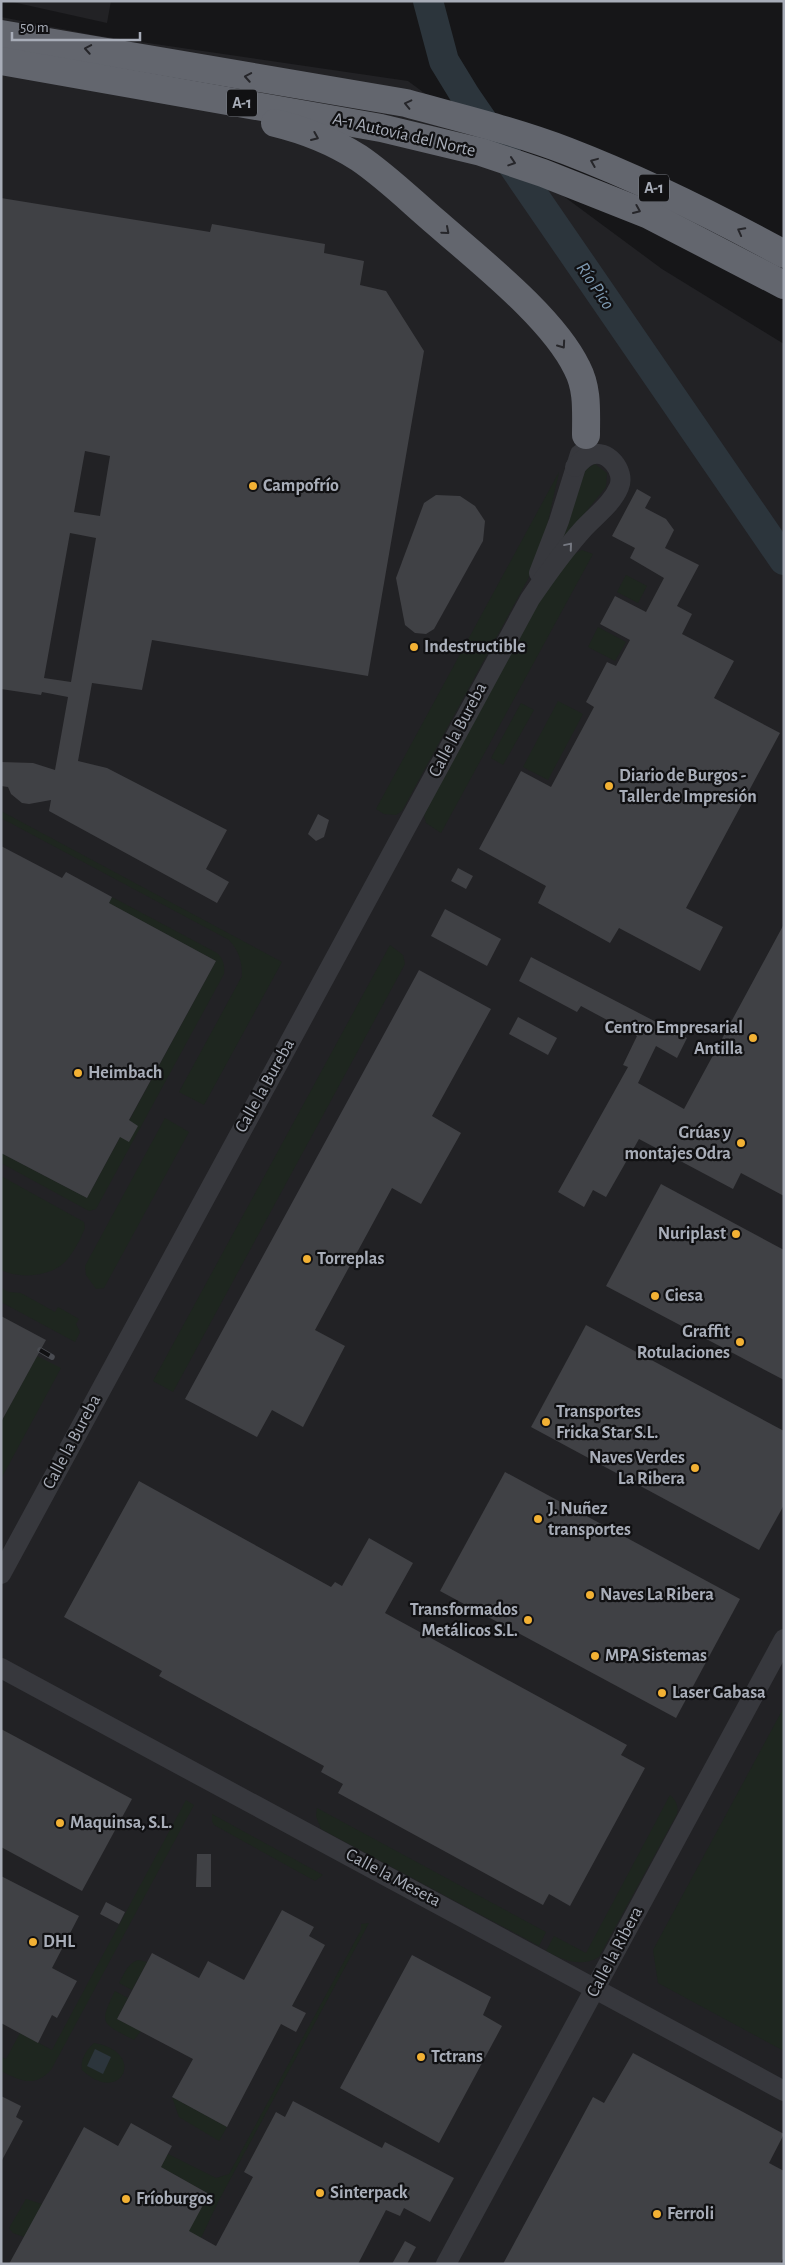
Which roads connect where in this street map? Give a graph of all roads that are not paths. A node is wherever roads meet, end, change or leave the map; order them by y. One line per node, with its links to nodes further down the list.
1 (1, 34): 4 (highway, A-1 Autovía del Norte / A-1, one-way to 1)
2 (1, 60): 5 (highway, A-1 Autovía del Norte / A-1, one-way to 5)
3 (1, 74): 6 (highway, one-way to 6)
4 (784, 254)
5 (784, 285)
6 (586, 435): 7 (street, Calle la Bureba)
7 (575, 467): 8 (street, Calle la Bureba); 8 (street, Calle la Bureba, one-way to 7)
8 (530, 598): 9 (street, Calle la Bureba)
9 (1, 1574)
10 (784, 1639): 12 (street, Calle la Ribera)
11 (1, 1668): 12 (street, Calle la Meseta)
12 (595, 1988): 13 (street, Calle la Meseta); 14 (street, Calle la Ribera)
13 (784, 2091)
14 (446, 2264)

